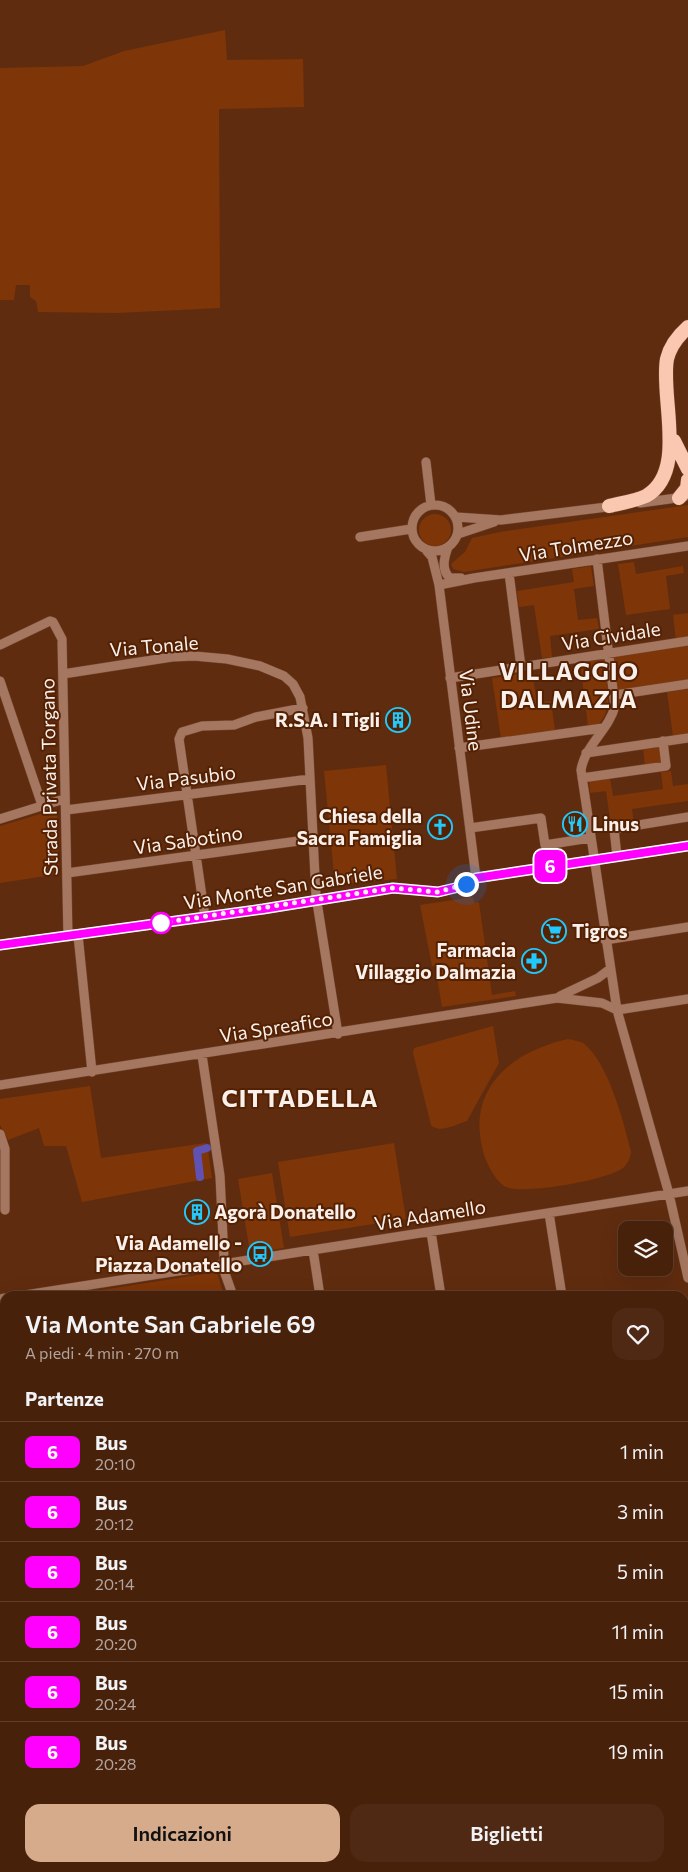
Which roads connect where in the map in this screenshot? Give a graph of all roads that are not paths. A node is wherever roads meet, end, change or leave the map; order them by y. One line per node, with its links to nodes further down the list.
1 (686, 329): 2 (highway)
2 (673, 438): 4 (highway); 7 (highway)
3 (426, 462): 6 (street)
4 (687, 474): 5 (highway)
5 (684, 497): 7 (street)
6 (431, 504): 8 (street); 10 (street)
7 (609, 506): 9 (street)
8 (456, 518): 9 (street); 11 (street)
9 (501, 520): 11 (street)
10 (411, 530): 12 (street); 15 (street)
11 (458, 534): 14 (street)
12 (360, 537)
13 (685, 546): 16 (street, Via Tolmezzo)
14 (448, 548): 15 (street); 18 (street, Via Tolmezzo)
15 (426, 550): 19 (street, Via Udine)
16 (597, 559): 17 (street, Via Tolmezzo); 22 (street)
17 (509, 573): 18 (street, Via Tolmezzo); 23 (street)
18 (474, 578): 19 (street, Via Tolmezzo)
19 (439, 585): 25 (street, Via Udine)
20 (688, 641): 22 (street, Via Cividale)
21 (0, 646): 24 (street, Strada Privata Torgano)
22 (609, 652): 23 (street, Via Cividale); 28 (street)
23 (520, 666): 25 (street, Via Cividale)
24 (63, 674): 29 (street, Via Tonale); 38 (street, Strada Privata Torgano)
25 (450, 678): 33 (street, Via Udine)
26 (0, 681): 39 (street)
27 (688, 684): 28 (street)
28 (615, 695): 30 (street)
29 (303, 708): 36 (street, Via Tonale); 37 (street)
30 (604, 728): 33 (street); 34 (street)
31 (688, 738): 32 (street)
32 (663, 741): 34 (street); 35 (street)
33 (460, 748): 43 (street, Via Udine)
34 (586, 753): 35 (street)
35 (582, 778): 44 (street)
36 (310, 779): 37 (street, Via Pasubio); 45 (street, Via Tonale)
37 (187, 794): 40 (street, Via Pasubio); 47 (street)
38 (64, 800): 39 (street); 40 (street, Strada Privata Torgano)
39 (42, 805): 42 (street)
40 (66, 810): 50 (street, Strada Privata Torgano)
41 (688, 817): 48 (street)
42 (0, 819)
43 (470, 828): 44 (street); 51 (street, Via Udine)
44 (590, 838): 49 (street)
45 (313, 839): 47 (street, Via Sabotino); 52 (street, Via Tonale)
46 (688, 846): 48 (street, Via Monte San Gabriele)
47 (196, 856): 50 (street, Via Sabotino); 53 (street)
48 (617, 856): 49 (street, Via Monte San Gabriele)
49 (593, 860): 51 (street, Via Monte San Gabriele); 56 (street)
50 (67, 873): 55 (street, Strada Privata Torgano)
51 (476, 878): 52 (street, Via Monte San Gabriele)
52 (317, 900): 53 (street, Via Monte San Gabriele); 62 (street, Via Tonale)
53 (204, 917): 55 (street, Via Monte San Gabriele)
54 (688, 927): 56 (street)
55 (73, 936): 57 (street, Via Monte San Gabriele); 64 (street, Strada Privata Torgano)
56 (605, 940): 58 (street)
57 (0, 945)
58 (610, 969): 59 (street, Via Spreafico); 61 (street)
59 (557, 998): 61 (street, Via Spreafico); 62 (street, Via Spreafico)
60 (688, 999): 61 (street)
61 (616, 1010): 68 (street)
62 (338, 1034): 63 (street, Via Spreafico)
63 (202, 1055): 64 (street, Via Spreafico); 74 (street)
64 (92, 1072): 65 (street, Via Spreafico)
65 (0, 1085)
66 (0, 1134): 69 (street)
67 (688, 1192): 68 (street, Via Adamello)
68 (669, 1194): 70 (street, Via Adamello); 73 (street)
69 (5, 1210)
70 (549, 1213): 71 (street, Via Adamello); 80 (street)
71 (431, 1232): 72 (street, Via Adamello); 79 (street)
72 (313, 1250): 74 (street, Via Adamello); 78 (street)
73 (686, 1262): 75 (street)
74 (222, 1265): 76 (street, Via Adamello); 77 (street)
75 (688, 1278)
76 (51, 1291)
77 (231, 1291)
78 (319, 1291)
79 (440, 1291)
80 (561, 1291)

